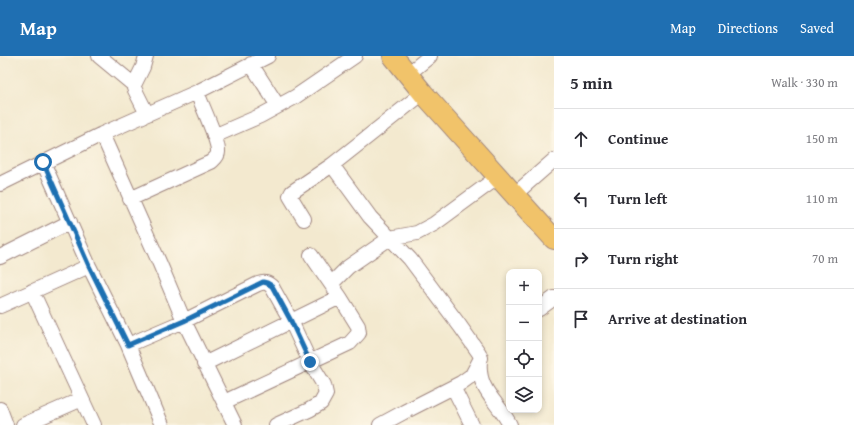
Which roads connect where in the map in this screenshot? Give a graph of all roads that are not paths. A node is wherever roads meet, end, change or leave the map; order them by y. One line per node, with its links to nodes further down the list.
1 (99, 56): 9 (street)
2 (146, 56): 9 (street)
3 (268, 56): 7 (street)
4 (355, 56): 12 (street)
5 (393, 56): 8 (highway)
6 (430, 56): 8 (street)
7 (251, 64): 10 (street); 12 (street)
8 (408, 74): 11 (highway)
9 (134, 85): 13 (street)
10 (197, 92): 13 (street); 15 (street)
11 (423, 93): 18 (street); 19 (highway)
12 (278, 106): 15 (street)
13 (147, 114): 14 (street)
14 (102, 134): 17 (street); 22 (street)
15 (214, 136): 22 (street)
16 (554, 160): 21 (street)
17 (43, 162): 20 (street); 24 (street)
18 (332, 165): 23 (street); 25 (street)
19 (498, 177): 21 (highway); 25 (street)
20 (0, 184)
21 (514, 195): 26 (highway)
22 (130, 199): 36 (street)
23 (304, 219)
24 (70, 222): 28 (street); 29 (street)
25 (390, 238): 30 (street); 39 (street)
26 (554, 239)
27 (311, 255): 30 (street)
28 (0, 257)
29 (89, 266): 31 (street); 38 (street)
30 (331, 284): 32 (street)
31 (32, 291): 34 (street); 43 (street)
32 (340, 296): 37 (street); 40 (street)
33 (554, 298): 35 (street)
34 (0, 306)
35 (542, 307)
36 (184, 321): 37 (street); 38 (street); 41 (street)
37 (291, 321): 40 (street); 41 (street)
38 (128, 345): 49 (street)
39 (480, 358): 42 (street); 54 (street)
40 (310, 362): 44 (street); 51 (street)
41 (204, 364): 44 (street)
42 (453, 387): 52 (street); 53 (street)
43 (82, 399): 47 (street); 48 (street)
44 (224, 402): 50 (street)
45 (0, 409): 46 (street)
46 (6, 425)
47 (23, 425)
48 (94, 425)
49 (162, 425)
50 (235, 425)
51 (276, 425)
52 (380, 425)
53 (472, 425)
54 (510, 425)

